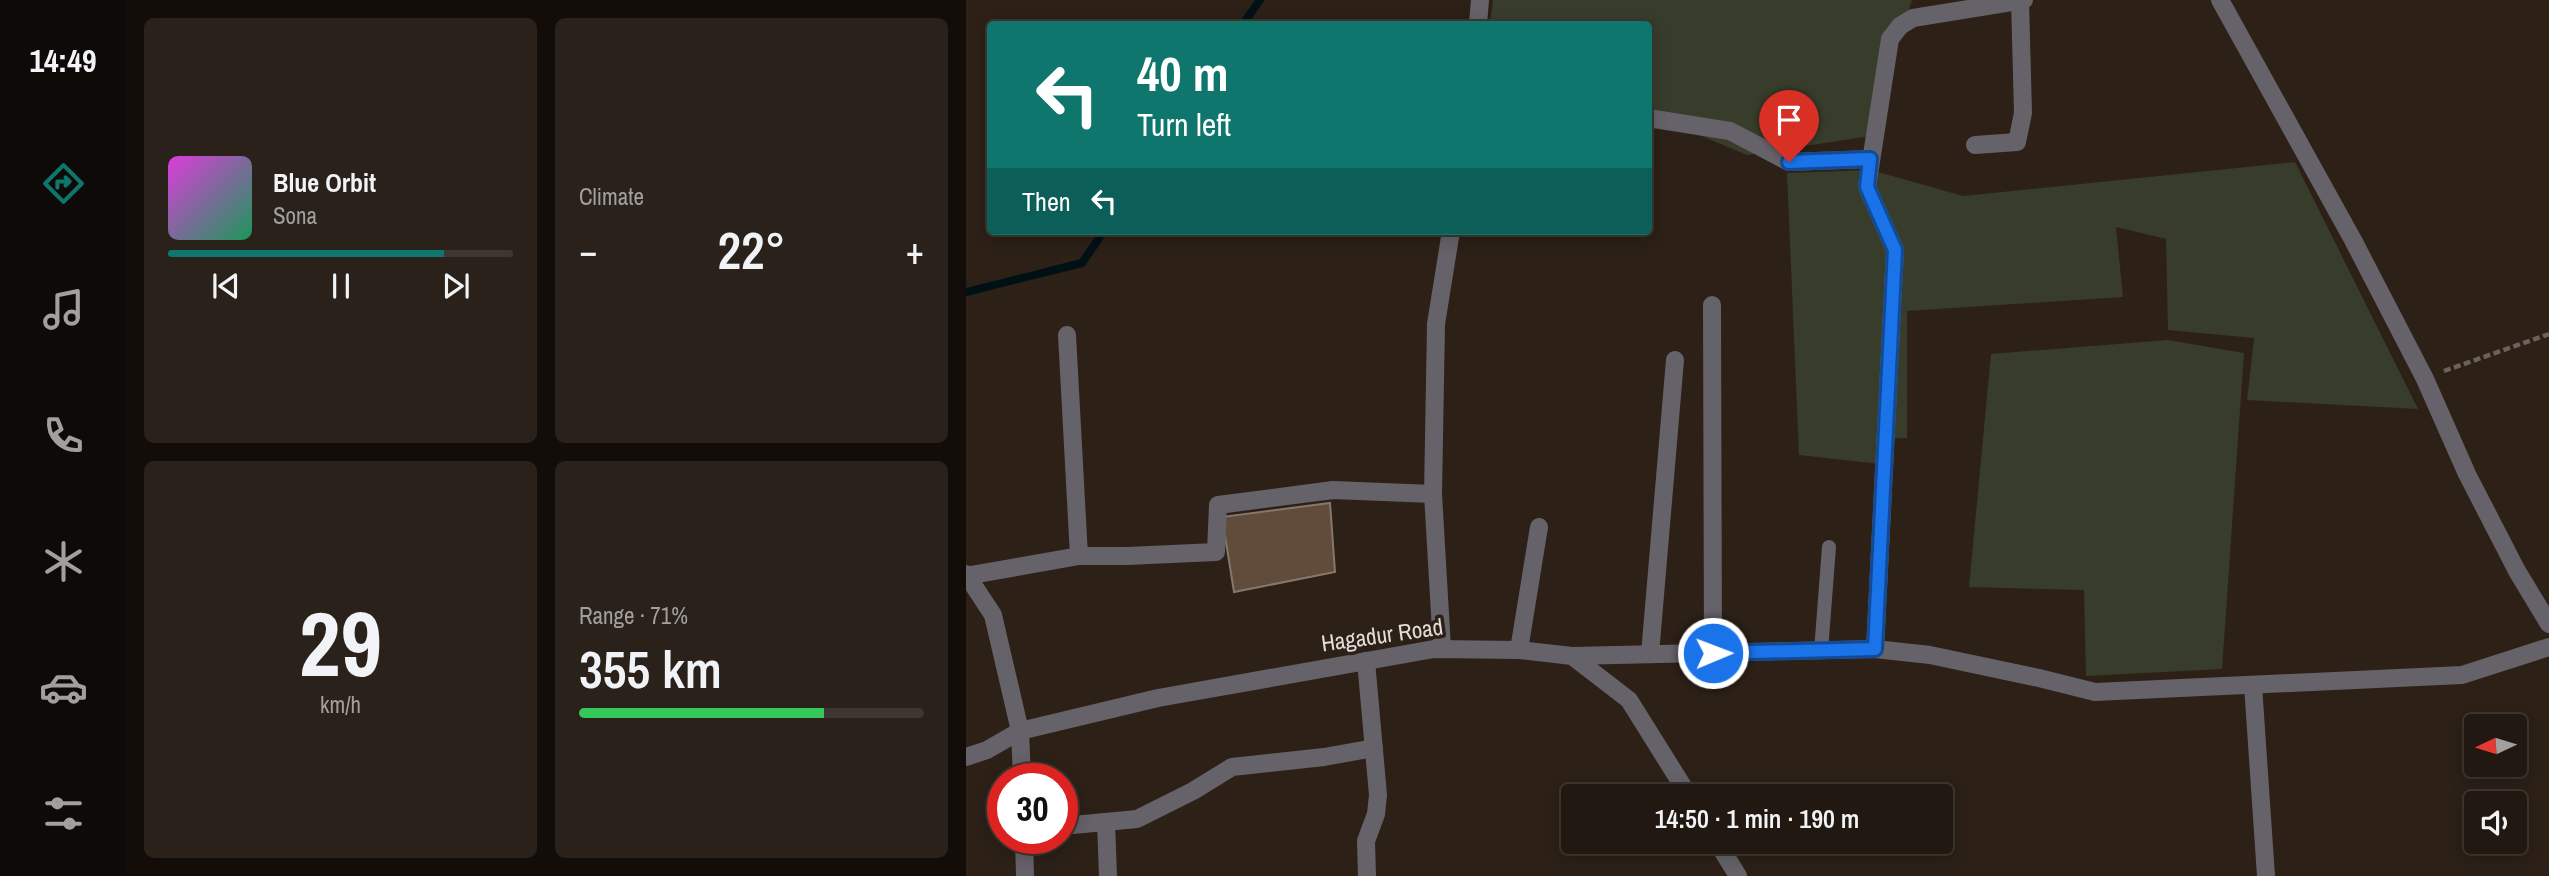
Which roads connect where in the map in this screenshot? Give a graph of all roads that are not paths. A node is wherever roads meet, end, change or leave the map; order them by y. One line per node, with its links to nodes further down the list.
1 (1480, 0): 4 (street)
2 (2022, 0): 6 (street); 7 (street)
3 (2220, 0): 17 (street)
4 (1478, 21)
5 (1652, 119): 7 (street)
6 (1975, 145)
7 (1870, 159): 20 (street)
8 (1450, 235): 12 (street)
9 (1712, 305): 23 (street)
10 (1067, 335): 15 (street)
11 (1675, 360): 24 (street)
12 (1433, 494): 15 (street); 19 (street)
13 (1539, 527): 21 (street)
14 (1829, 547): 22 (lane)
15 (1079, 555): 16 (street)
16 (966, 575): 28 (street)
17 (2549, 624)
18 (2549, 647): 27 (street, Hagadur Road)
19 (1442, 648): 21 (street, Hagadur Road); 26 (street, Hagadur Road)
20 (1875, 649): 22 (street, Hagadur Road); 27 (street, Hagadur Road)
21 (1519, 650): 25 (street, Hagadur Road)
22 (1821, 650): 23 (street, Hagadur Road)
23 (1713, 653): 24 (street, Hagadur Road)
24 (1650, 654): 25 (street, Hagadur Road)
25 (1572, 656): 32 (street)
26 (1366, 661): 28 (street, Hagadur Road); 29 (street)
27 (2253, 685): 41 (street)
28 (1020, 731): 30 (street, Hagadur Road); 31 (street)
29 (1374, 748): 33 (street); 39 (street)
30 (966, 757)
31 (1021, 763)
32 (1682, 784)
33 (1106, 822): 34 (street); 38 (street)
34 (1078, 825)
35 (1024, 854): 37 (street)
36 (1724, 854): 40 (street)
37 (1025, 876)
38 (1108, 876)
39 (1367, 876)
40 (1738, 876)
41 (2266, 876)

